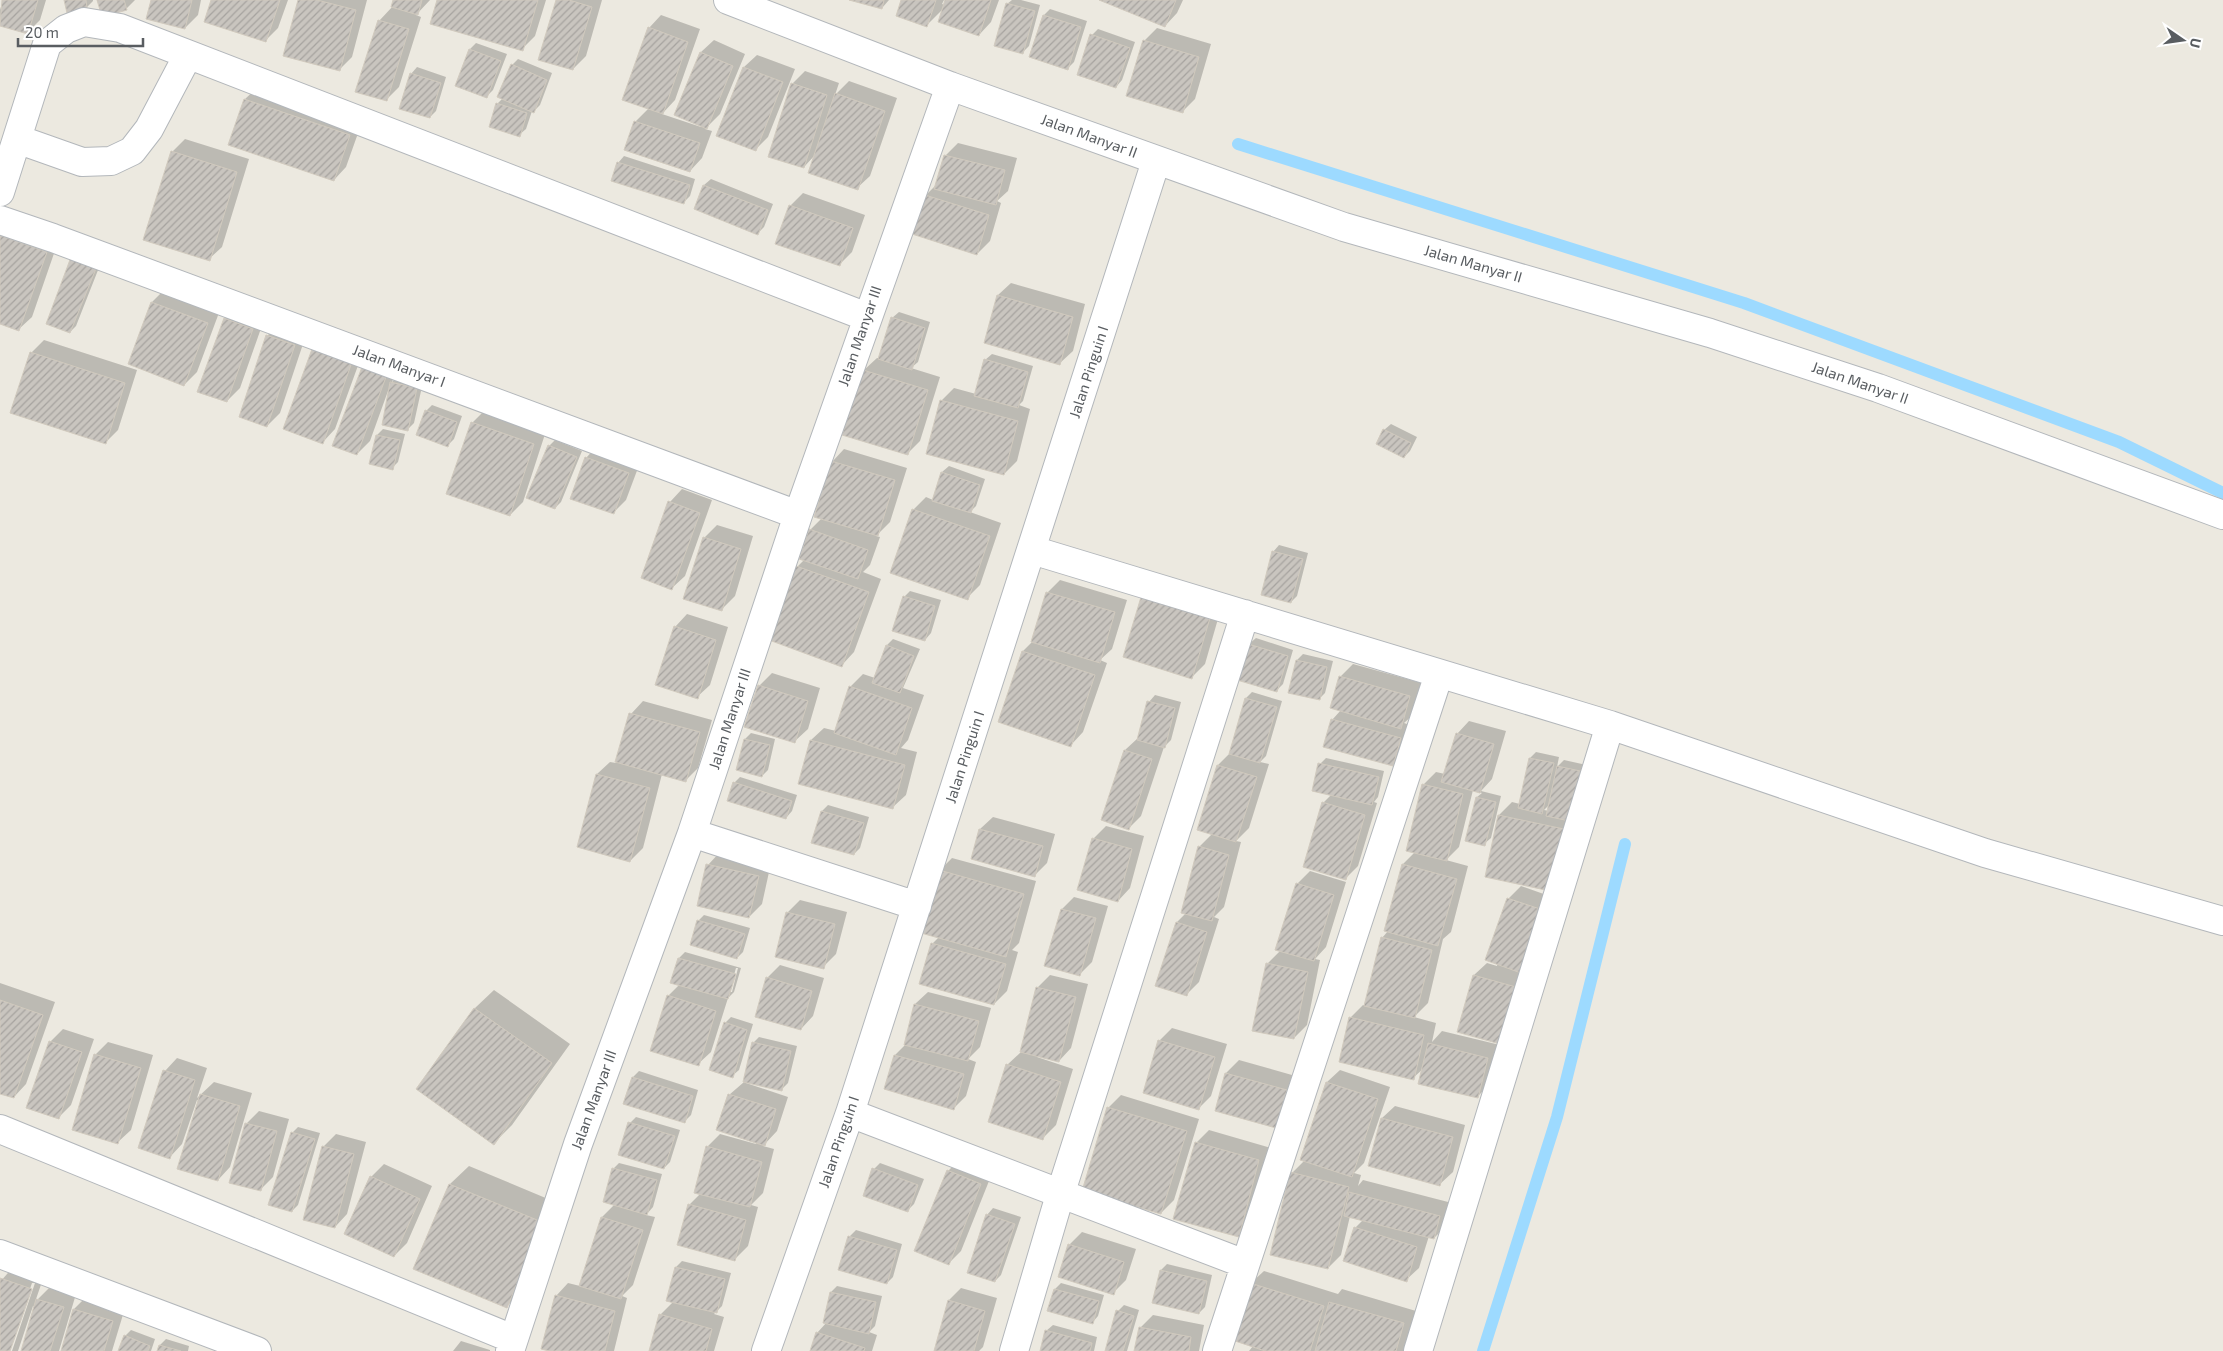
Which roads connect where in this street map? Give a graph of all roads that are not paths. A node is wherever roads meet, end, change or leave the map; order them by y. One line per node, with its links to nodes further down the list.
1 (728, 0): 3 (street, Jalan Manyar II)
2 (188, 55): 4 (street); 4 (street); 8 (street)
3 (950, 86): 5 (street, Jalan Manyar II); 8 (street, Jalan Manyar III)
4 (17, 139): 6 (street)
5 (1156, 160): 9 (street, Jalan Manyar II); 11 (street, Jalan Pinguin I)
6 (0, 192)
7 (0, 220): 10 (street, Jalan Manyar I)
8 (867, 317): 10 (street, Jalan Manyar III)
9 (2223, 514)
10 (798, 515): 15 (street, Jalan Manyar III)
11 (1032, 550): 12 (street); 16 (street, Jalan Pinguin I)
12 (1245, 614): 13 (street); 20 (street)
13 (1439, 674): 14 (street); 22 (street)
14 (1610, 725): 17 (street); 28 (street)
15 (692, 833): 16 (street); 23 (street, Jalan Manyar III)
16 (918, 906): 18 (street, Jalan Pinguin I)
17 (2223, 921)
18 (850, 1113): 20 (street); 25 (street, Jalan Pinguin I)
19 (0, 1130): 23 (street)
20 (1060, 1195): 22 (street); 26 (street)
21 (0, 1254): 24 (street)
22 (1245, 1264): 27 (street)
23 (511, 1345)
24 (257, 1351)
25 (766, 1351)
26 (1014, 1351)
27 (1217, 1351)
28 (1418, 1351)

